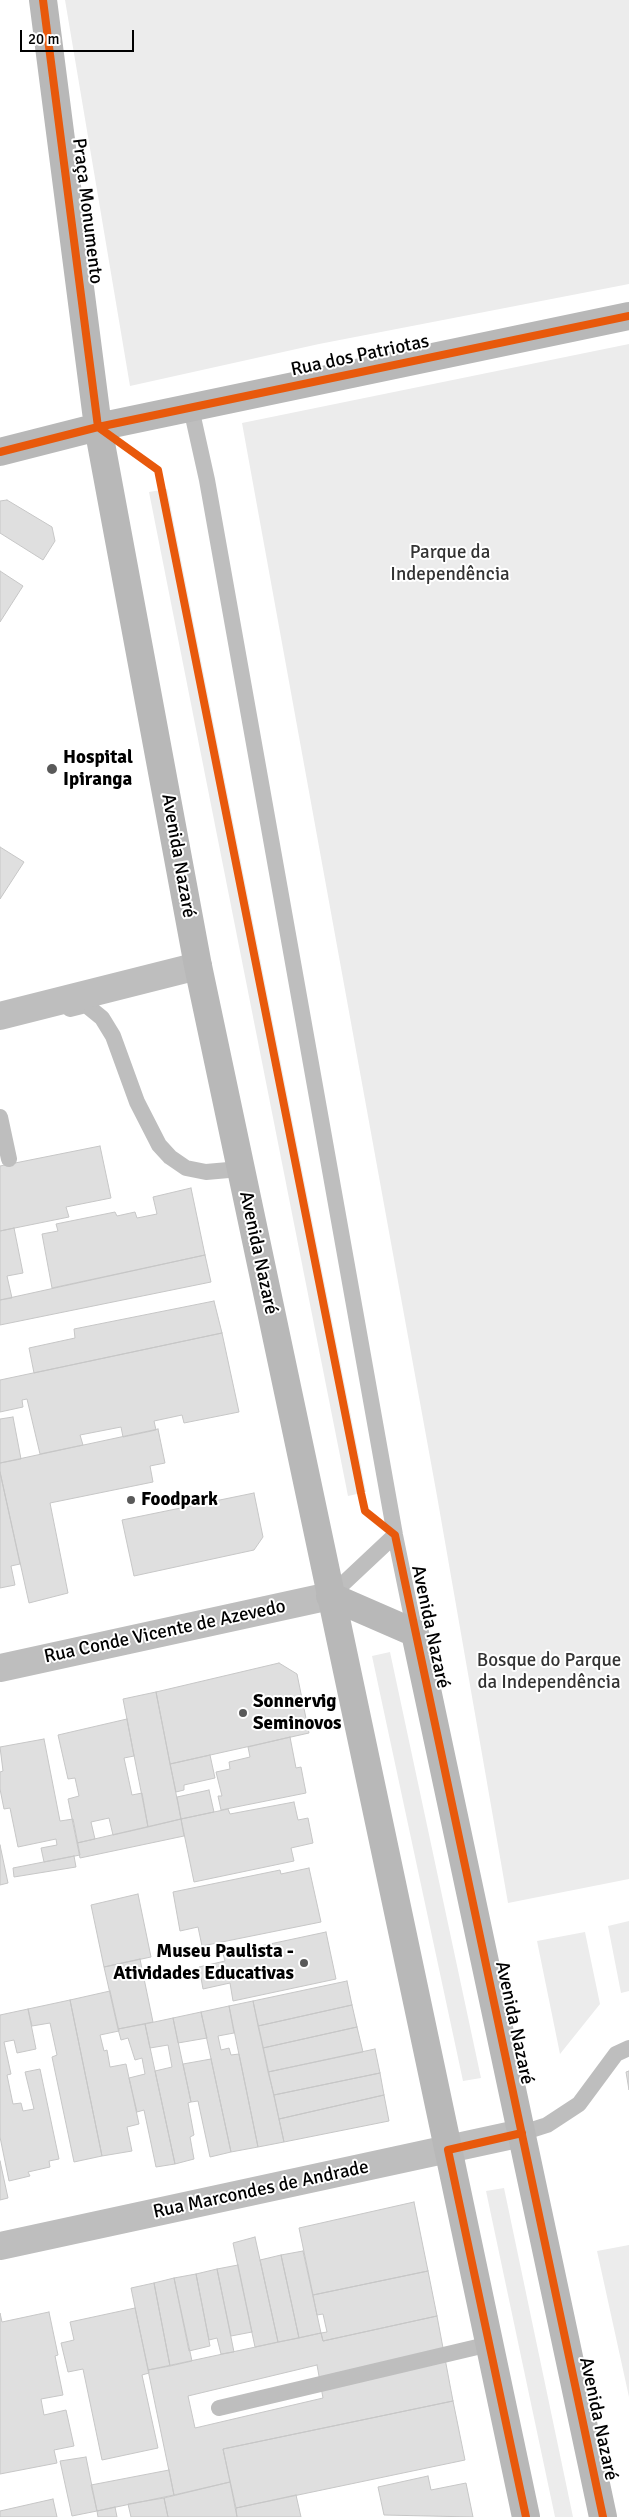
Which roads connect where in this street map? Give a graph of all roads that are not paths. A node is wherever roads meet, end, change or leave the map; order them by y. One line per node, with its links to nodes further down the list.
1 (43, 0): 4 (main road, Praça Monumento)
2 (629, 316): 3 (main road, Rua dos Patriotas)
3 (191, 408): 4 (main road, Rua dos Patriotas); 12 (lane, Avenida Nazaré)
4 (98, 427): 5 (main road, Rua dos Patriotas); 6 (main road, Avenida Nazaré)
5 (0, 452)
6 (198, 966): 7 (street); 11 (main road, Avenida Nazaré)
7 (0, 1016)
8 (0, 1027): 11 (lane)
9 (0, 1117): 10 (lane)
10 (9, 1159)
11 (240, 1169): 13 (main road, Avenida Nazaré)
12 (395, 1535): 13 (lane); 14 (lane, Avenida Nazaré)
13 (330, 1596): 14 (main road); 15 (street, Rua Conde Vicente de Azevedo); 18 (main road, Avenida Nazaré)
14 (415, 1633): 17 (main road, Avenida Nazaré)
15 (0, 1668)
16 (629, 2048): 17 (lane)
17 (522, 2133): 18 (street, Rua Marcondes de Andrade); 23 (main road, Avenida Nazaré)
18 (448, 2150): 19 (street, Rua Marcondes de Andrade); 20 (main road, Avenida Nazaré)
19 (0, 2246)
20 (490, 2344): 21 (lane); 22 (main road, Avenida Nazaré)
21 (219, 2408)
22 (526, 2517)
23 (603, 2517)

